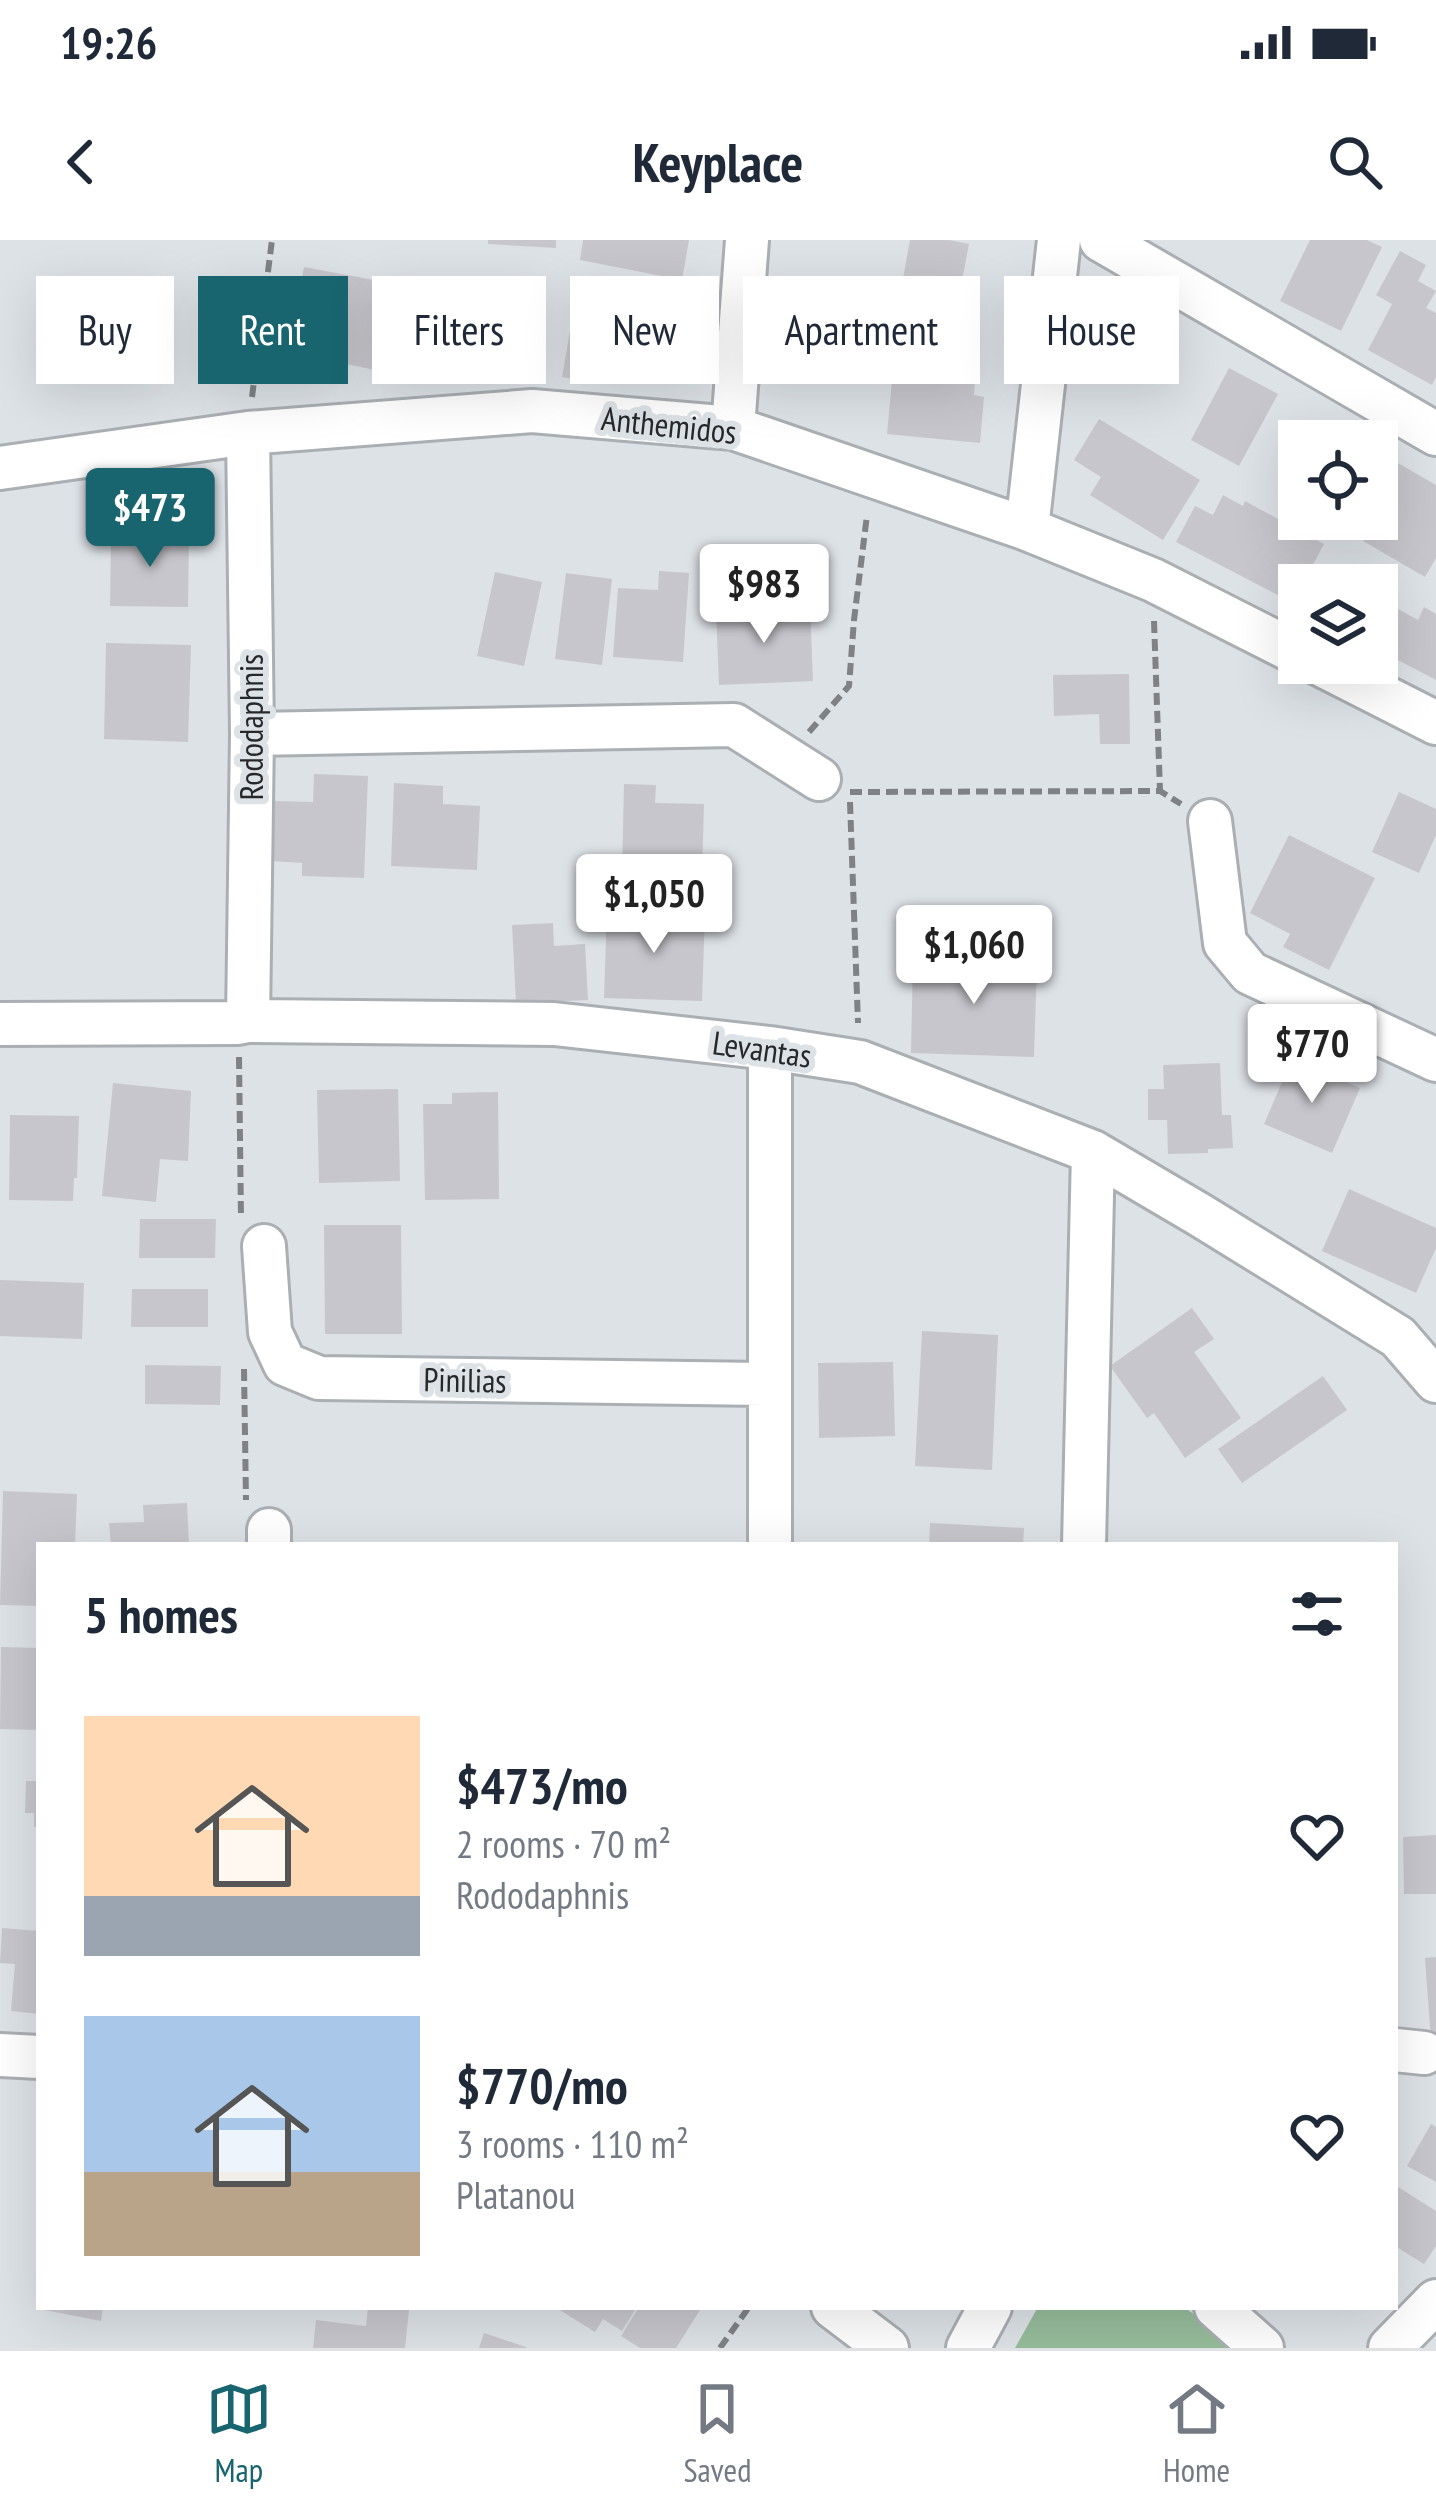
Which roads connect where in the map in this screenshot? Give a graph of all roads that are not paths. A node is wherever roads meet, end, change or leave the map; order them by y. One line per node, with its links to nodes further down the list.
1 (747, 240): 4 (street)
2 (1058, 240): 8 (street)
3 (1101, 240): 6 (street)
4 (733, 428): 5 (street, Anthemidos); 8 (street, Anthemidos)
5 (248, 433): 7 (street, Anthemidos); 12 (street, Rododaphnis)
6 (1436, 434)
7 (0, 469)
8 (1027, 529): 9 (street, Anthemidos)
9 (1278, 643)
10 (1359, 684): 11 (street)
11 (1436, 723)
12 (251, 734): 13 (street); 15 (street, Rododaphnis)
13 (818, 776)
14 (1210, 820): 18 (street)
15 (248, 1021): 16 (street, Levantas); 17 (street, Levantas)
16 (0, 1024)
17 (770, 1048): 19 (street, Levantas); 22 (street)
18 (1436, 1060)
19 (1093, 1153): 21 (street, Levantas); 24 (street)
20 (264, 1246): 22 (street, Pinilias)
21 (1436, 1381)
22 (769, 1384): 23 (street)
23 (770, 1542)
24 (1087, 1542)
25 (0, 2055): 26 (street)
26 (36, 2057)
27 (1436, 2301): 34 (street)
28 (836, 2310): 31 (street)
29 (988, 2310): 32 (street)
30 (1219, 2310): 33 (street)
31 (886, 2348)
32 (968, 2348)
33 (1262, 2348)
34 (1390, 2348)

